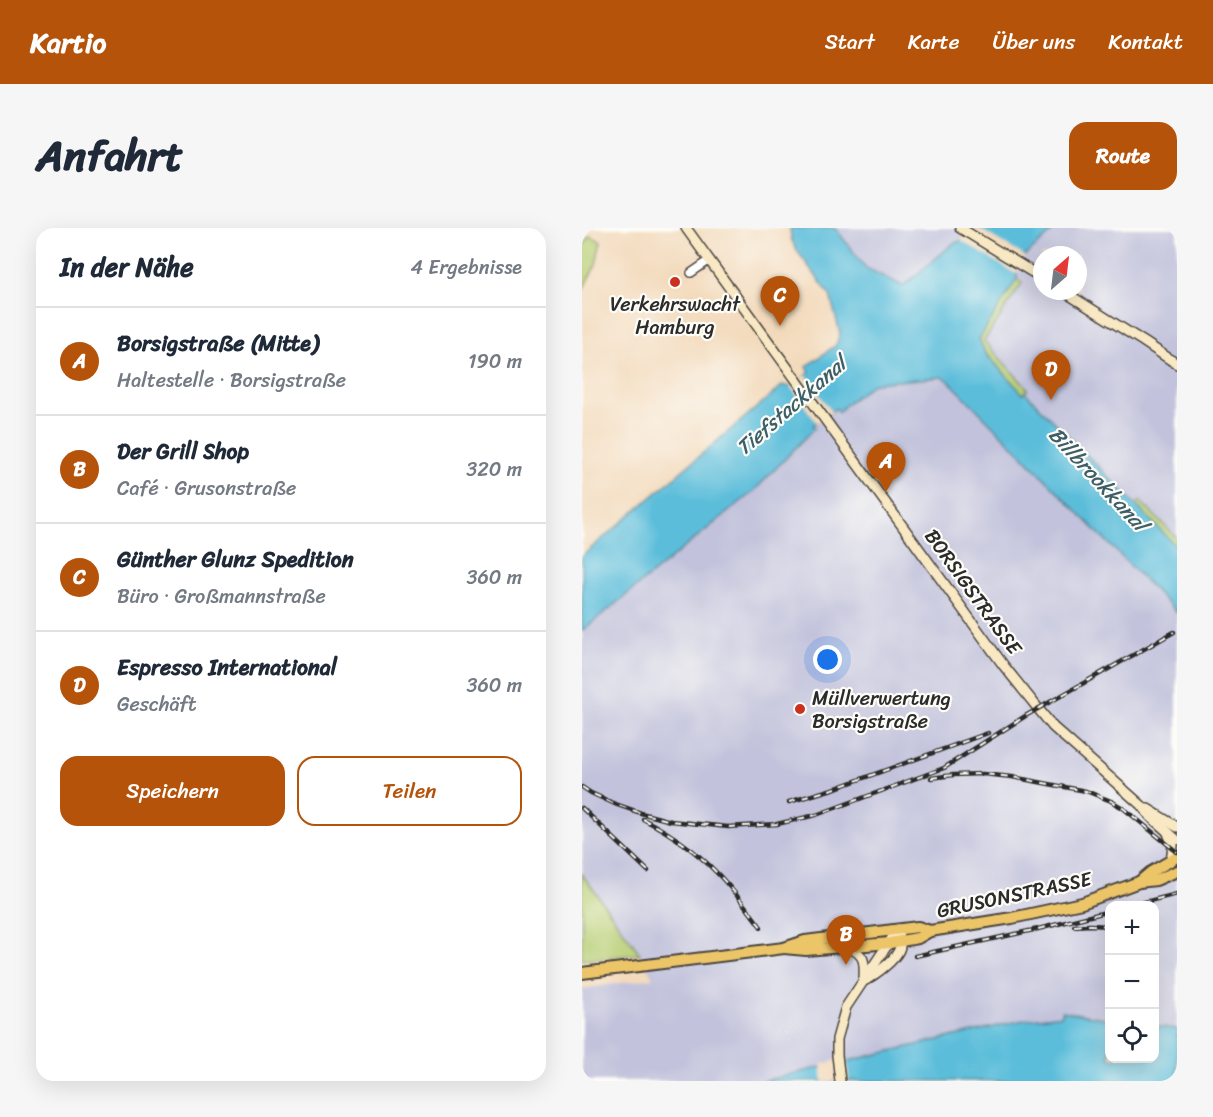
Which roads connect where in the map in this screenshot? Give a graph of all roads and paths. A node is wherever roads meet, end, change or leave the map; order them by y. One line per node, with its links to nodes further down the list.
1 (686, 228): 3 (main road, BORSIGSTRASSE)
2 (963, 230): 4 (main road)
3 (710, 260): 5 (street); 8 (main road, BORSIGSTRASSE)
4 (1033, 272)
5 (691, 273)
6 (1078, 300): 7 (main road)
7 (1177, 364)
8 (1141, 805): 9 (main road, BORSIGSTRASSE); 10 (main road, BORSIGSTRASSE)
9 (1177, 827)
10 (1167, 831): 11 (main road, BORSIGSTRASSE); 12 (main road)
11 (1177, 840)
12 (1175, 863): 13 (main road, GRUSONSTRASSE)
13 (896, 938): 14 (main road, GRUSONSTRASSE); 15 (main road, GRUSONSTRASSE); 17 (main road)
14 (848, 947): 15 (main road, GRUSONSTRASSE); 17 (main road)
15 (784, 948): 16 (main road, GRUSONSTRASSE)
16 (582, 973)
17 (864, 981): 18 (main road)
18 (840, 1081)

